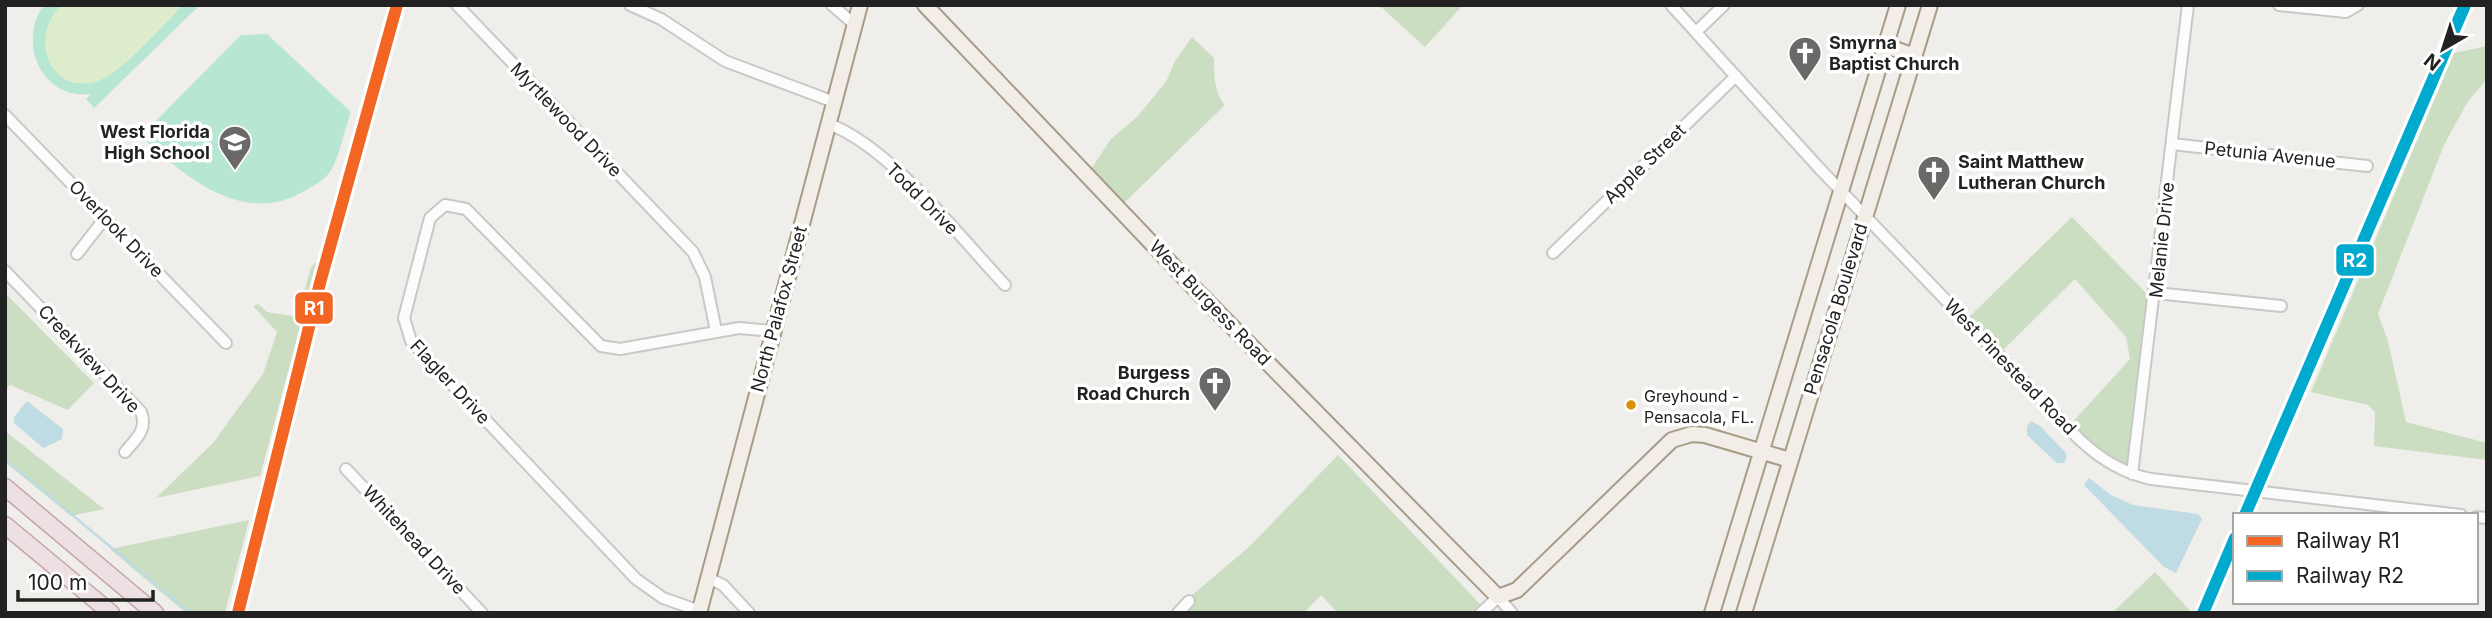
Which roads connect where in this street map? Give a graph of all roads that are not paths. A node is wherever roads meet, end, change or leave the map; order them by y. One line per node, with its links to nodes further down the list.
1 (457, 5): 32 (street, Myrtlewood Drive)
2 (630, 5): 18 (street)
3 (832, 5): 13 (street)
4 (860, 5): 13 (main road, North Palafox Street)
5 (925, 5): 44 (main road, West Burgess Road)
6 (1671, 5): 14 (street, West Pinestead Road)
7 (1724, 5): 14 (street)
8 (1898, 5): 15 (main road, Pensacola Boulevard)
9 (1930, 5): 16 (main road, Pensacola Boulevard)
10 (2188, 5): 21 (street, Melanie Drive)
11 (2279, 5): 12 (street)
12 (2356, 7)
13 (855, 25): 18 (main road, North Palafox Street)
14 (1696, 32): 17 (street, West Pinestead Road)
15 (1886, 46): 16 (main road); 23 (main road, Pensacola Boulevard)
16 (1915, 56): 24 (main road, Pensacola Boulevard)
17 (1736, 76): 23 (street, West Pinestead Road); 26 (street, Apple Street)
18 (834, 102): 20 (main road, North Palafox Street)
19 (5, 115): 25 (street, Overlook Drive)
20 (829, 124): 29 (street, Todd Drive); 33 (main road, North Palafox Street)
21 (2172, 144): 22 (street, Petunia Avenue); 30 (street, Melanie Drive)
22 (2367, 166)
23 (1840, 191): 24 (street, West Pinestead Road); 36 (main road, Pensacola Boulevard)
24 (1865, 215): 37 (main road, Pensacola Boulevard); 39 (street, West Pinestead Road)
25 (105, 218): 27 (street); 34 (street, Overlook Drive)
26 (1553, 253)
27 (77, 254)
28 (5, 271): 35 (street, Creekview Drive)
29 (1005, 285)
30 (2156, 293): 31 (street); 39 (street, Melanie Drive)
31 (2281, 306)
32 (716, 331): 33 (street, Flagler Drive); 46 (street, Flagler Drive)
33 (773, 331): 43 (main road, North Palafox Street)
34 (226, 343)
35 (125, 452)
36 (1761, 452): 37 (main road); 44 (main road); 54 (main road, Pensacola Boulevard)
37 (1790, 460): 55 (main road, Pensacola Boulevard)
38 (346, 468): 49 (street, Whitehead Drive)
39 (2133, 474): 41 (street, West Pinestead Road)
40 (5, 487): 48 (highway)
41 (2443, 513)
42 (5, 525): 47 (highway)
43 (708, 578): 46 (main road, North Palafox Street); 50 (street)
44 (1497, 597): 52 (street); 53 (street, West Burgess Road)
45 (1189, 601): 51 (street)
46 (700, 612)
47 (111, 613)
48 (155, 613)
49 (482, 613)
50 (750, 613)
51 (1178, 613)
52 (1481, 613)
53 (1512, 613)
54 (1713, 613)
55 (1744, 613)

